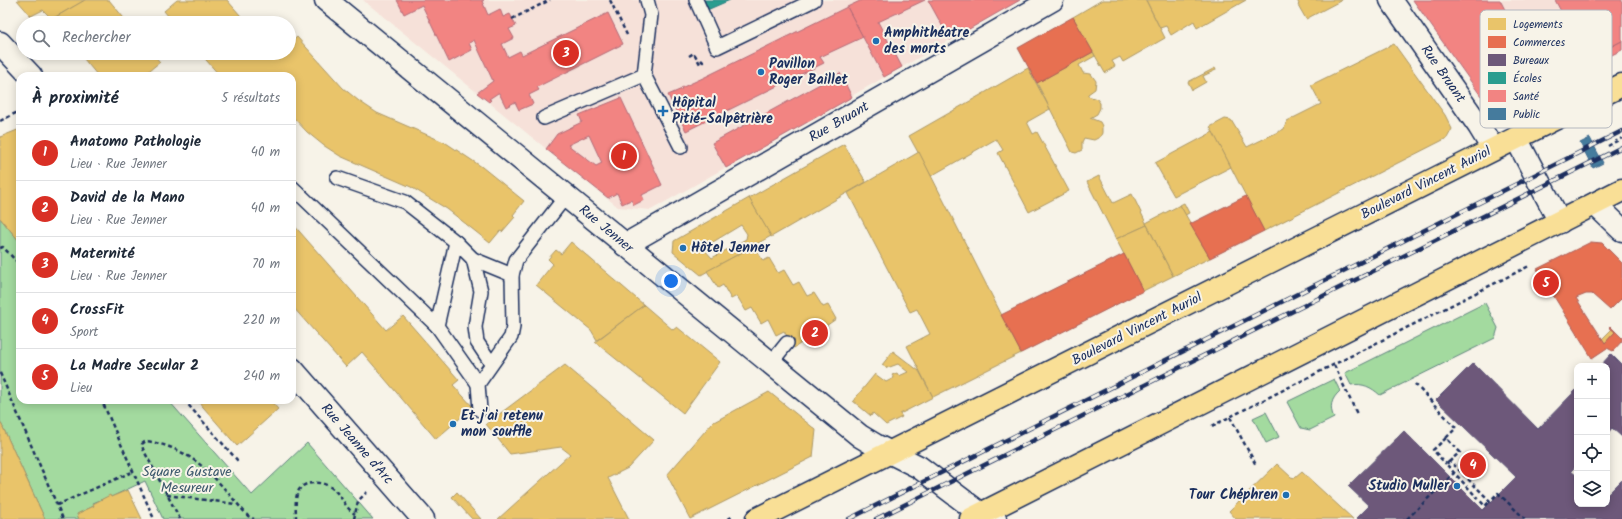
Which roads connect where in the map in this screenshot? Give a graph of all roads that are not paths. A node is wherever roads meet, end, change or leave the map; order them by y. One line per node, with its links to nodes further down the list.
1 (326, 0): 22 (street, Rue Jenner)
2 (647, 0): 9 (lane)
3 (696, 0): 4 (lane)
4 (814, 0)
5 (1052, 0): 27 (street, Rue Bruant)
6 (1391, 0): 14 (street, Rue Bruant)
7 (0, 43): 8 (street)
8 (27, 72)
9 (644, 75): 12 (lane); 17 (lane)
10 (1622, 85): 11 (main road, Boulevard Vincent Auriol)
11 (1612, 90)
12 (544, 118)
13 (1480, 128): 18 (street, Rue Bruant)
14 (1480, 128)
15 (1536, 128): 16 (main road, Boulevard Vincent Auriol)
16 (1516, 138): 18 (main road, Boulevard Vincent Auriol); 24 (street)
17 (681, 147)
18 (1493, 149): 37 (main road, Boulevard Vincent Auriol)
19 (337, 178): 26 (lane)
20 (296, 190): 30 (lane)
21 (1622, 190): 23 (main road)
22 (566, 196): 27 (street, Rue Jenner); 29 (lane)
23 (1595, 204): 24 (main road); 25 (street)
24 (1560, 222): 38 (main road)
25 (1622, 230)
26 (456, 242): 28 (lane); 30 (lane)
27 (625, 245): 33 (street, Rue Jenner)
28 (473, 259): 29 (lane); 32 (lane)
29 (512, 275): 32 (lane)
30 (437, 326): 35 (lane)
31 (787, 343): 33 (lane)
32 (491, 363): 35 (lane)
33 (771, 363): 37 (street, Rue Jenner)
34 (296, 374): 39 (street, Rue Jeanne d'Arc)
35 (478, 384): 36 (lane)
36 (480, 410)
37 (890, 452): 38 (street, Rue Jenner); 40 (main road, Boulevard Vincent Auriol)
38 (982, 517)
39 (423, 519)
40 (757, 519)

